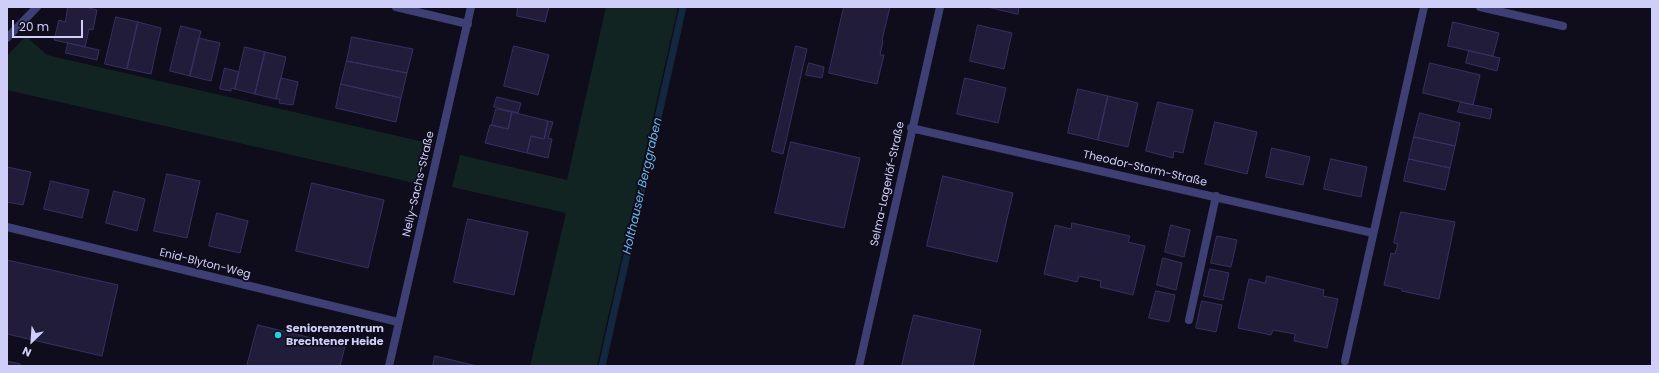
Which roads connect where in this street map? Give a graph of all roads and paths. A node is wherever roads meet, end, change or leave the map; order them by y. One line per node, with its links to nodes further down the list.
1 (37, 7): 9 (street)
2 (396, 7): 7 (street)
3 (472, 7): 7 (street, Nelly-Sachs-Straße)
4 (940, 7): 10 (street, Selma-Lagerlöf-Straße)
5 (1424, 7): 13 (street)
6 (1480, 7): 8 (street)
7 (468, 24): 15 (street, Nelly-Sachs-Straße)
8 (1563, 26)
9 (7, 38)
10 (911, 128): 11 (street, Theodor-Storm-Straße); 18 (street, Selma-Lagerlöf-Straße)
11 (1216, 196): 13 (street, Theodor-Storm-Straße); 14 (street)
12 (7, 227): 15 (street, Enid-Blyton-Weg)
13 (1374, 232): 16 (street)
14 (1189, 320)
15 (398, 322): 17 (street, Nelly-Sachs-Straße)
16 (1345, 361)
17 (388, 366)
18 (859, 366)

